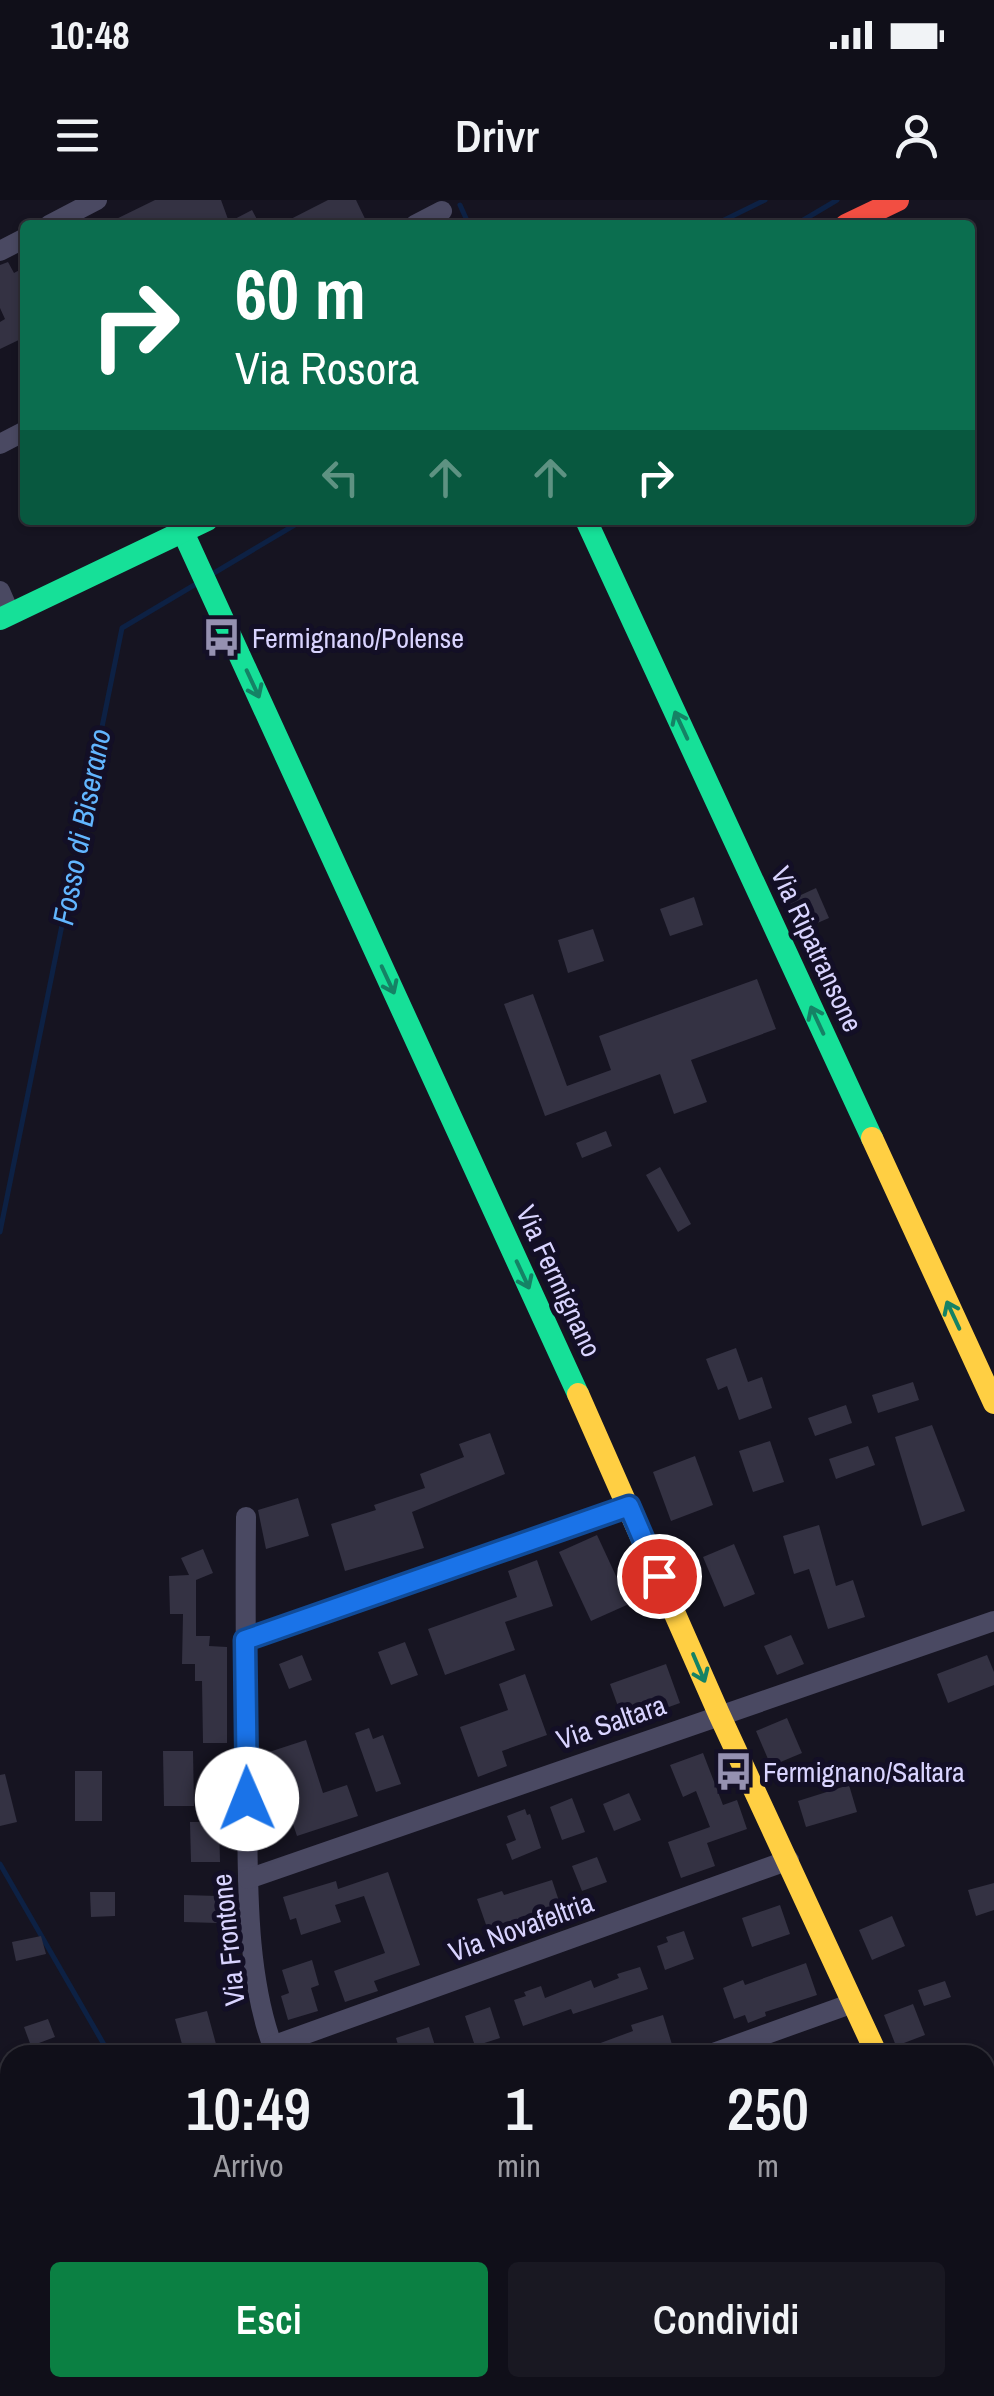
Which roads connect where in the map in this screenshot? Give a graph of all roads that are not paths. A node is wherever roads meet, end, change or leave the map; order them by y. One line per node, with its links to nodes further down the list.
1 (97, 200): 3 (street)
2 (898, 200): 4 (street)
3 (59, 220)
4 (856, 220)
5 (197, 525): 7 (street)
6 (588, 525): 10 (street, Via Ripatransone, one-way to 6)
7 (183, 532): 9 (street); 11 (street, Via Fermignano, one-way to 11)
8 (0, 591): 9 (street)
9 (5, 617)
10 (994, 1404)
11 (629, 1506): 14 (street); 15 (street, Via Fermignano, one-way to 15)
12 (246, 1517): 14 (street, Via Frontone)
13 (994, 1620): 15 (street, Via Saltara)
14 (245, 1640): 17 (street, Via Frontone)
15 (718, 1714): 16 (street, Via Fermignano); 17 (street, Via Saltara)
16 (789, 1860): 18 (street, Via Fermignano); 20 (street, Via Novafeltria)
17 (248, 1878): 19 (street, Via Frontone)
18 (853, 2003): 21 (street); 22 (street, Via Fermignano)
19 (272, 2045)
20 (290, 2045)
21 (736, 2045)
22 (873, 2045)

